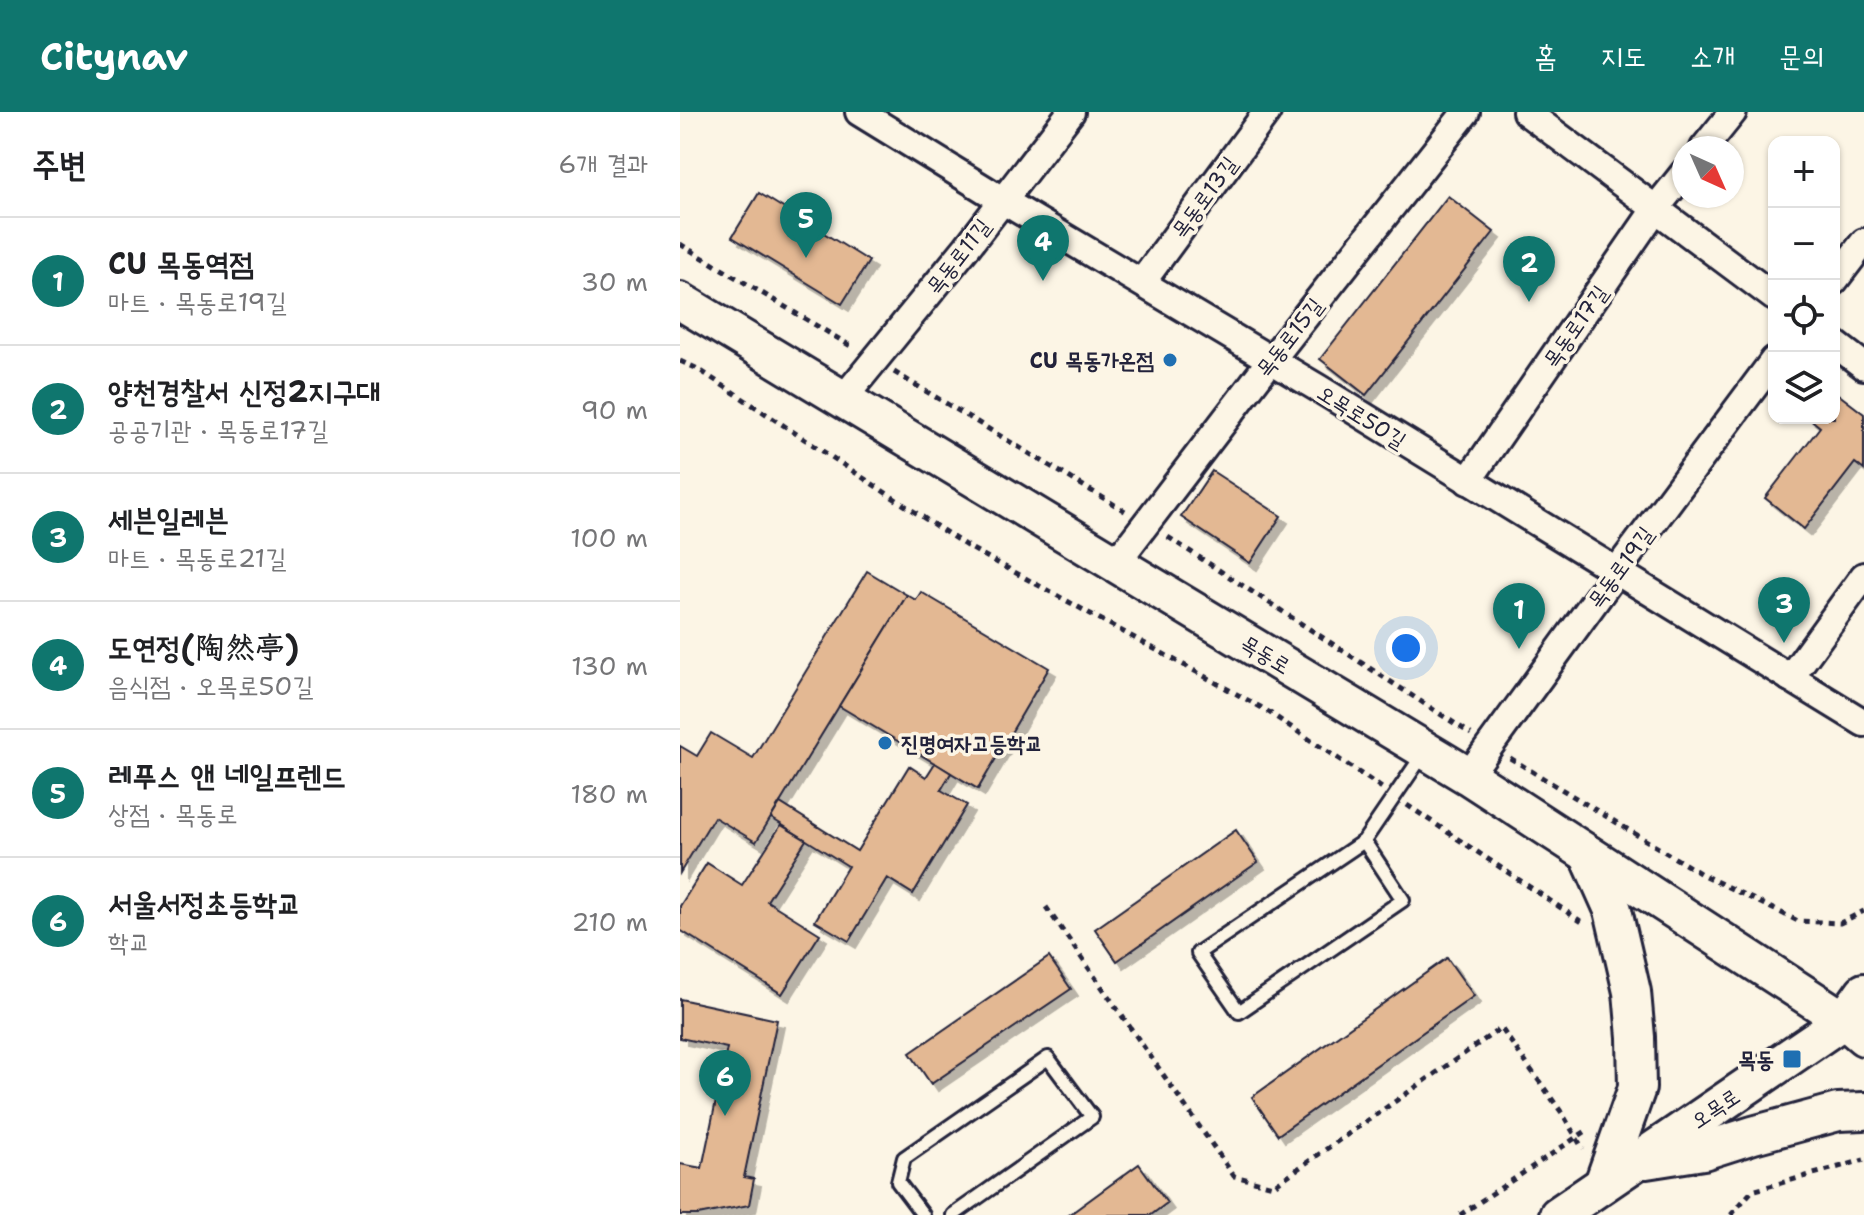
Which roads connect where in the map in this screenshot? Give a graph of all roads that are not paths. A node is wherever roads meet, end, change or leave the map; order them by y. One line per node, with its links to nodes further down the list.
1 (859, 112): 9 (street, 오목로50길)
2 (1071, 112): 9 (street, 목동로11길)
3 (1267, 112): 13 (street, 목동로13길)
4 (1466, 112): 17 (street, 목동로15길)
5 (1526, 112): 10 (street)
6 (1733, 112): 7 (street)
7 (1714, 136)
8 (1672, 188): 10 (street, 목동로17길)
9 (1002, 200): 13 (street, 오목로50길); 20 (street, 목동로11길)
10 (1656, 208): 14 (street); 21 (street, 목동로17길)
11 (1864, 242): 12 (street)
12 (1835, 280)
13 (1142, 282): 17 (street, 오목로50길)
14 (1768, 292)
15 (680, 301): 20 (main road, 목동로)
16 (1840, 348): 18 (street)
17 (1271, 360): 21 (street, 오목로50길); 22 (street, 목동로15길)
18 (1864, 366)
19 (1768, 368): 23 (street, 목동로19길)
20 (843, 399): 22 (main road, 목동로)
21 (1468, 481): 23 (street, 오목로50길)
22 (1115, 564): 27 (main road, 목동로)
23 (1616, 572): 25 (street, 오목로50길); 28 (street, 목동로19길)
24 (1864, 576): 25 (street)
25 (1790, 678): 26 (street, 오목로50길)
26 (1864, 723)
27 (1426, 750): 28 (main road, 목동로); 29 (lane)
28 (1468, 776): 30 (main road, 목동로)
29 (1364, 841): 29 (lane)
30 (1588, 854): 31 (main road, 목동로); 34 (main road)
31 (1859, 1019): 33 (main road, 오목로)
32 (1864, 1111): 33 (main road)
33 (1636, 1162): 34 (main road, 오목로)
34 (1603, 1184): 37 (main road, 오목로)
35 (923, 1215): 36 (lane)
36 (953, 1215)
37 (1558, 1215)

